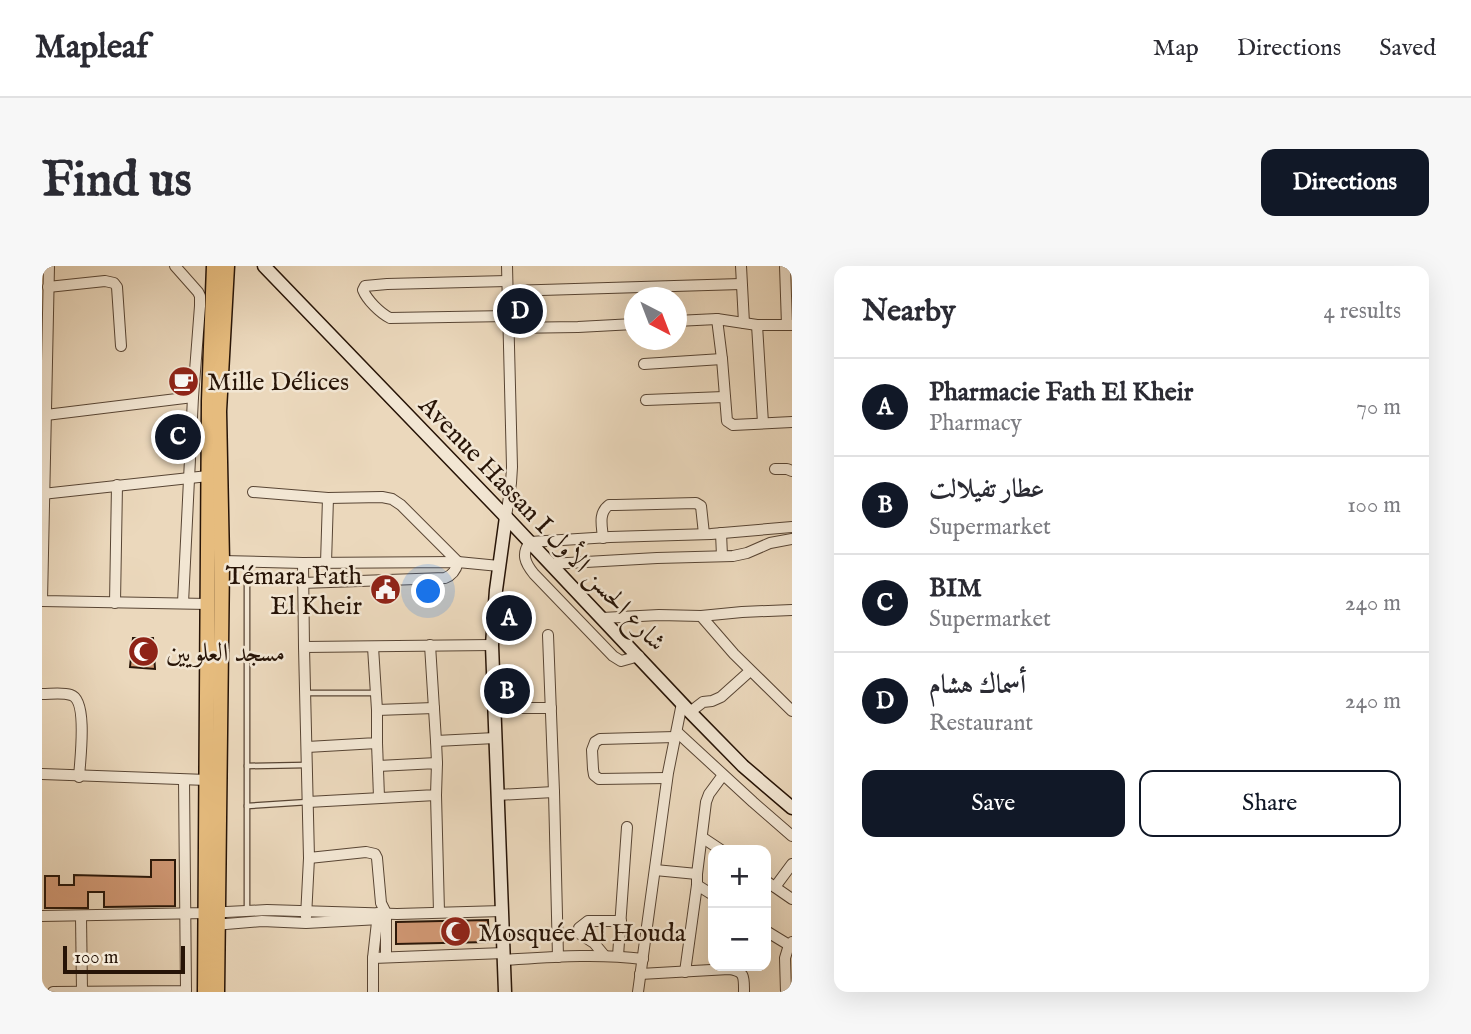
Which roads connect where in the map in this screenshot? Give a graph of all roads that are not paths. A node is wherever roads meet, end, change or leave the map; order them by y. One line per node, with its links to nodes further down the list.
1 (49, 266): 10 (street)
2 (175, 266): 23 (street)
3 (264, 266): 39 (main road, Avenue Hassan I شارع الحسن الأول)
4 (506, 266): 9 (street)
5 (741, 266): 8 (street)
6 (785, 266): 17 (street)
7 (225, 268): 33 (main road); 50 (main road)
8 (741, 284): 9 (street); 14 (street)
9 (508, 286): 11 (street); 11 (street)
10 (48, 287): 19 (street); 20 (street)
11 (508, 316): 18 (street)
12 (716, 319): 13 (street); 14 (street); 21 (street)
13 (687, 320)
14 (744, 323): 16 (street)
15 (624, 325): 18 (street)
16 (757, 325): 17 (street); 29 (street)
17 (790, 325)
18 (508, 328): 39 (street)
19 (121, 346)
20 (44, 349): 26 (street)
21 (722, 359): 22 (street); 24 (street)
22 (644, 364)
23 (193, 397): 27 (street); 34 (street)
24 (724, 397): 25 (street); 29 (street)
25 (646, 400)
26 (44, 401): 27 (street)
27 (46, 415): 30 (street)
28 (792, 422): 29 (street)
29 (763, 423)
30 (43, 443): 37 (street)
31 (775, 468): 32 (street)
32 (792, 471)
33 (208, 476): 34 (street); 62 (main road)
34 (188, 478): 35 (street); 61 (street)
35 (117, 485): 37 (street); 60 (street)
36 (253, 492): 38 (street)
37 (43, 494): 59 (street)
38 (328, 498): 51 (street); 53 (street)
39 (506, 517): 46 (main road, Avenue Hassan I شارع الحسن الأول); 56 (main road)
40 (792, 527): 41 (street)
41 (754, 530): 42 (street); 47 (street)
42 (721, 533): 43 (street); 48 (street)
43 (704, 534): 44 (street); 44 (street)
44 (603, 538): 46 (street)
45 (792, 539): 47 (street)
46 (530, 542): 55 (main road, Avenue Hassan I شارع الحسن الأول); 67 (street)
47 (752, 550): 48 (street)
48 (722, 556): 55 (street)
49 (247, 560): 50 (street); 54 (street); 91 (lane)
50 (222, 561): 126 (main road)
51 (326, 562): 52 (street); 54 (street)
52 (373, 562): 53 (street); 57 (street)
53 (458, 562): 56 (street); 57 (street)
54 (303, 563): 58 (street)
55 (550, 564): 63 (main road, Avenue Hassan I شارع الحسن الأول)
56 (499, 566): 70 (main road)
57 (373, 581): 58 (street)
58 (302, 583): 71 (street)
59 (42, 602): 60 (street)
60 (115, 603): 61 (street)
61 (183, 603): 62 (street)
62 (208, 604): 98 (main road)
63 (592, 608): 66 (main road, Avenue Hassan I شارع الحسن الأول); 67 (street)
64 (792, 610): 65 (street)
65 (701, 616): 66 (street); 74 (street)
66 (602, 618): 73 (main road, Avenue Hassan I شارع الحسن الأول)
67 (579, 621): 73 (street)
68 (548, 635): 80 (street)
69 (430, 645): 70 (street); 72 (street); 78 (street)
70 (492, 645): 79 (main road)
71 (304, 647): 72 (street); 75 (street)
72 (373, 647): 76 (street)
73 (639, 656): 81 (main road, Avenue Hassan I شارع الحسن الأول)
74 (750, 671): 81 (street); 83 (street)
75 (306, 693): 76 (lane); 88 (street)
76 (376, 693): 82 (street)
77 (42, 694): 95 (street)
78 (434, 708): 82 (street); 86 (street)
79 (495, 708): 80 (street); 85 (main road)
80 (551, 708): 99 (street)
81 (686, 708): 84 (street); 105 (main road, Avenue Hassan I شارع الحسن الأول)
82 (377, 710): 87 (street)
83 (792, 711)
84 (676, 734): 94 (street); 96 (street); 96 (street)
85 (495, 738): 86 (street); 101 (main road)
86 (436, 741): 89 (street)
87 (377, 743): 88 (street); 92 (street)
88 (307, 747): 90 (street)
89 (437, 763): 92 (street); 100 (street)
90 (307, 765): 91 (lane); 103 (street)
91 (247, 766): 104 (lane)
92 (378, 766): 102 (street)
93 (42, 774): 95 (street)
94 (723, 775): 107 (street); 108 (street)
95 (79, 777): 97 (street)
96 (667, 778): 112 (street)
97 (184, 780): 98 (street); 123 (street)
98 (207, 780): 126 (main road)
99 (554, 792): 101 (street); 135 (street)
100 (436, 795): 102 (street); 121 (street)
101 (498, 795): 120 (main road)
102 (379, 797): 103 (street)
103 (308, 802): 104 (lane); 110 (street)
104 (247, 806): 118 (lane)
105 (792, 808)
106 (627, 827): 127 (street)
107 (792, 836)
108 (703, 838): 109 (street); 113 (street)
109 (714, 845)
110 (309, 858): 119 (street); 122 (street)
111 (792, 864): 115 (street)
112 (654, 870): 113 (street); 137 (street)
113 (697, 879): 116 (street); 139 (street)
114 (771, 884): 115 (street)
115 (775, 887): 117 (street)
116 (708, 890)
117 (792, 899)
118 (247, 910): 119 (street); 126 (street)
119 (306, 911): 122 (street); 128 (street)
120 (502, 911): 121 (street); 134 (main road)
121 (439, 912): 122 (street)
122 (384, 913): 128 (street); 133 (street); 136 (street)
123 (185, 914): 125 (street); 126 (street); 144 (street)
124 (42, 916): 125 (street)
125 (81, 916): 141 (street)
126 (212, 919): 128 (street); 142 (main road)
127 (621, 921): 131 (street); 132 (street)
128 (306, 923)
129 (771, 933): 130 (street)
130 (791, 943): 138 (street)
131 (604, 955): 132 (street); 135 (street)
132 (618, 956): 137 (street)
133 (386, 957): 134 (street); 136 (street)
134 (504, 957): 135 (street); 146 (main road)
135 (558, 957)
136 (373, 958): 145 (street)
137 (642, 959): 140 (street)
138 (789, 965): 149 (street)
139 (685, 972): 140 (street); 148 (street)
140 (640, 974): 147 (street)
141 (82, 991): 143 (street); 144 (street)
142 (209, 991): 144 (street)
143 (53, 992)
144 (186, 992)
145 (373, 992)
146 (505, 992)
147 (638, 992)
148 (744, 992)
149 (786, 992)

